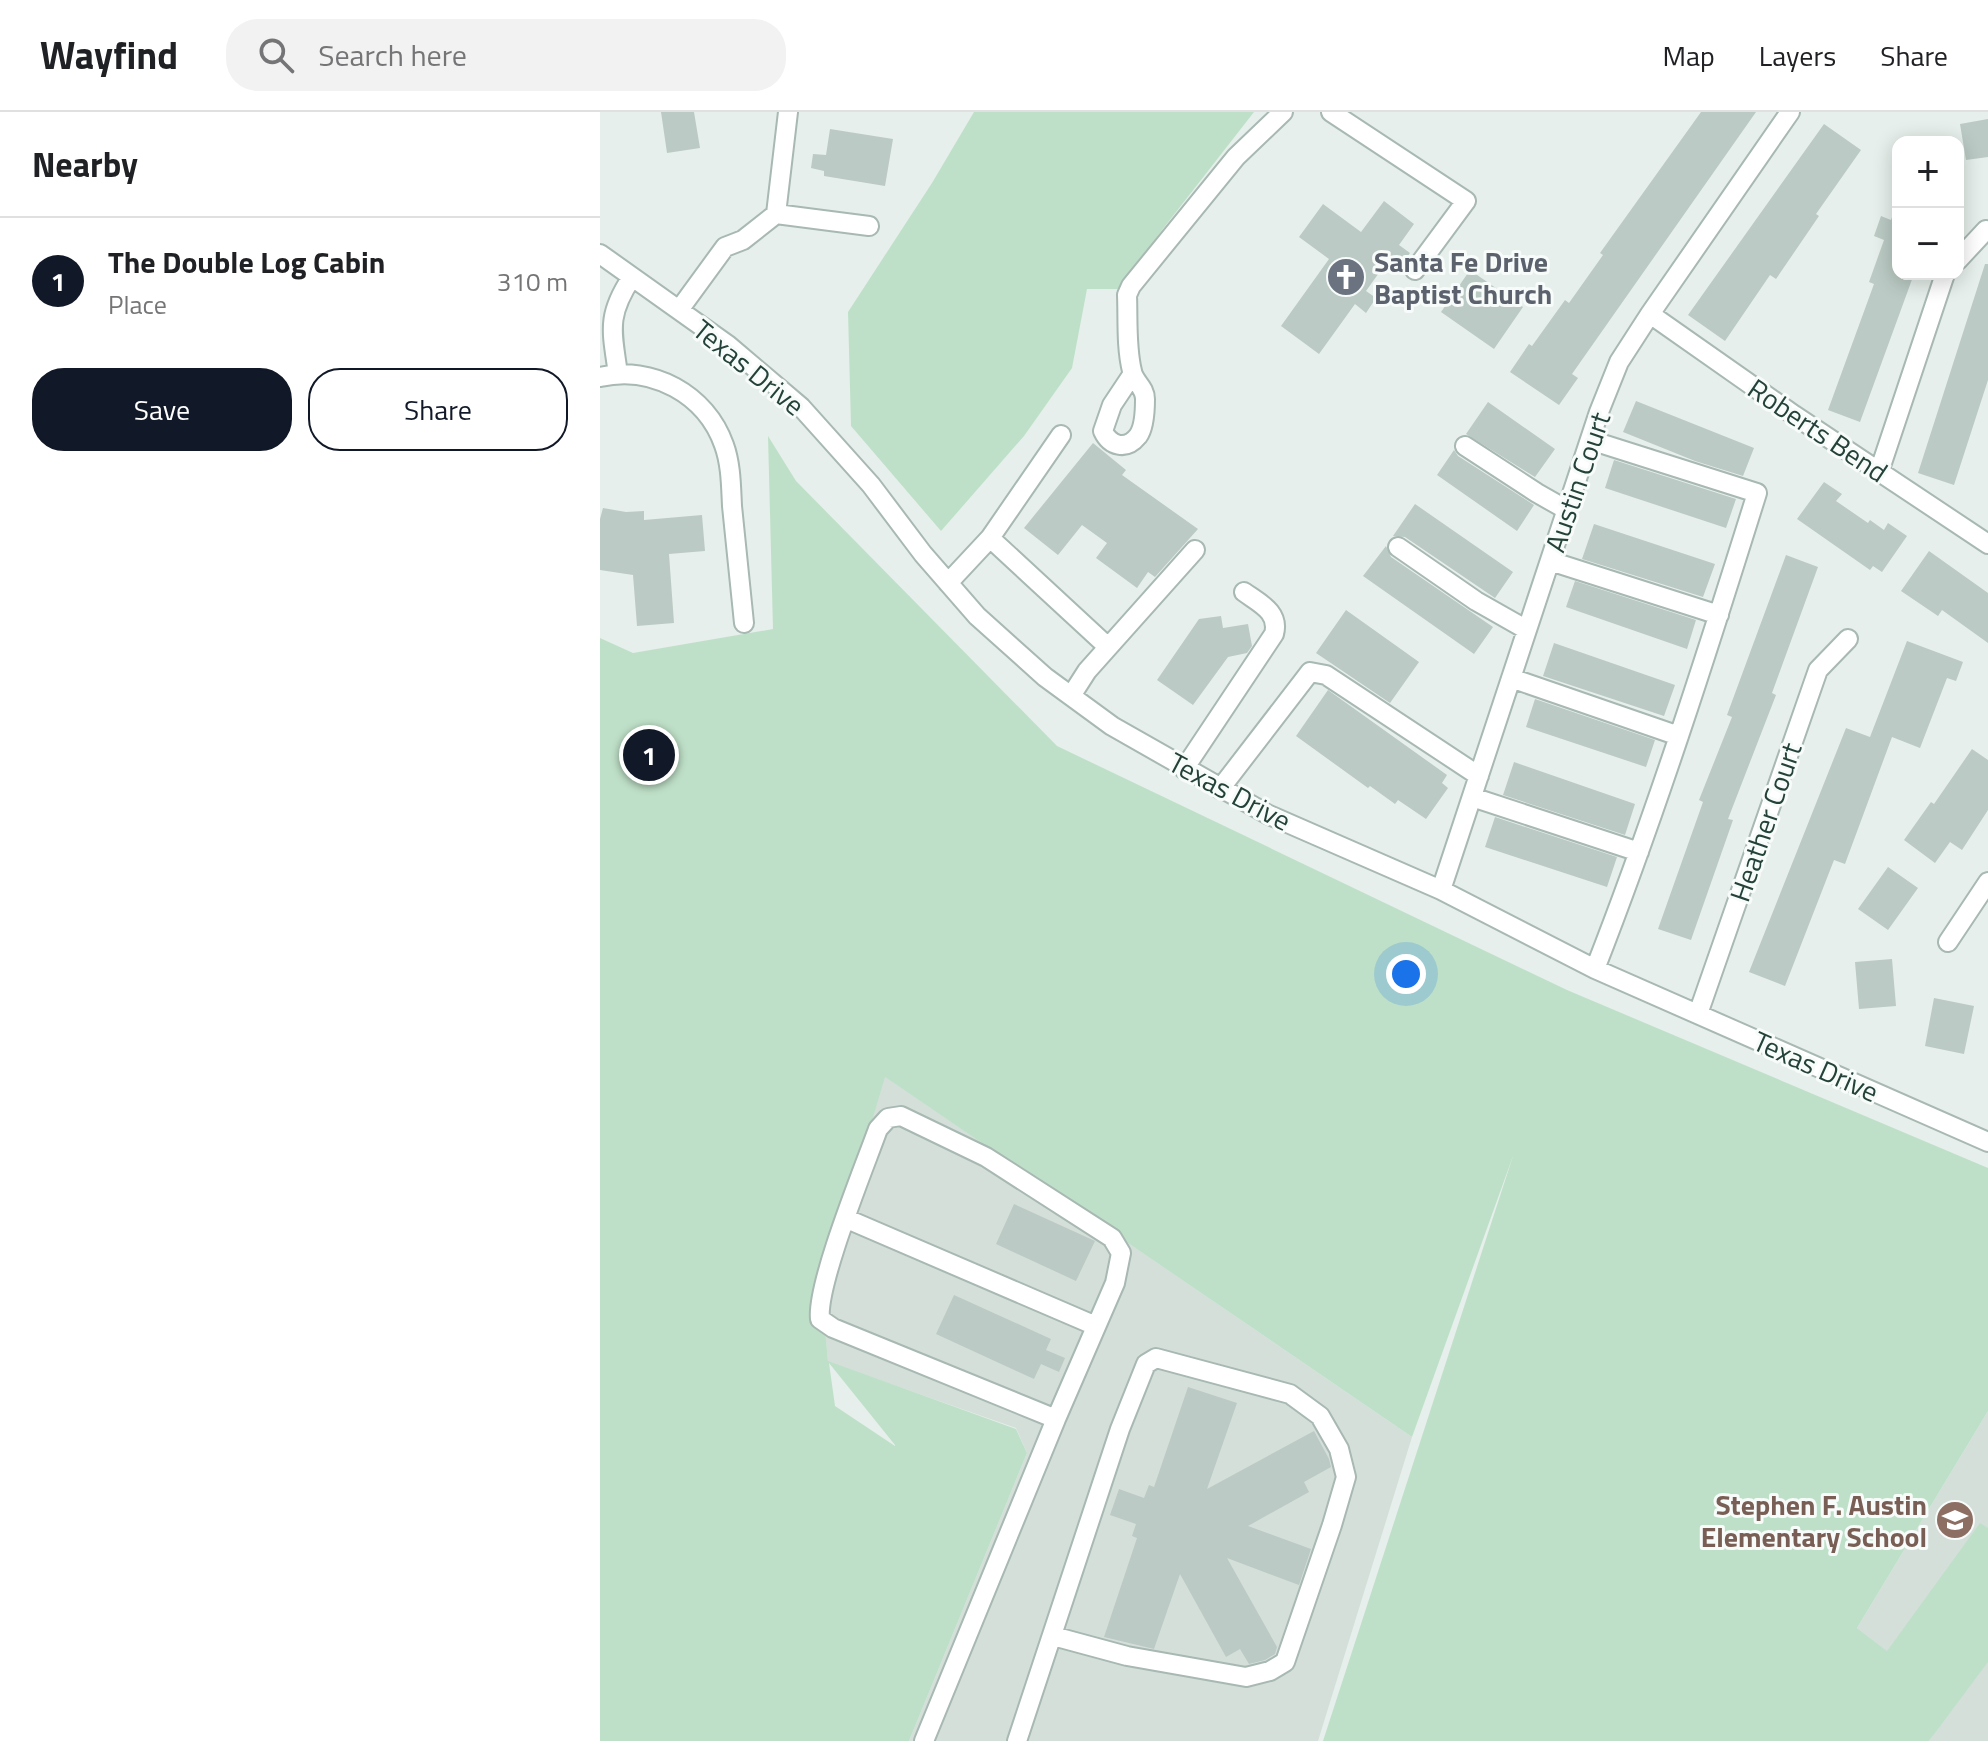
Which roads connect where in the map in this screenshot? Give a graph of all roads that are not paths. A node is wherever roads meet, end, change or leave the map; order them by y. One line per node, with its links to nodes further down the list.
1 (788, 112): 5 (street)
2 (1283, 112): 15 (street)
3 (1331, 112): 10 (street)
4 (1790, 112): 14 (street, Austin Court)
5 (776, 214): 6 (street); 13 (street)
6 (869, 226)
7 (1986, 230): 9 (street)
8 (600, 254): 11 (street, Texas Drive)
9 (1964, 254)
10 (1415, 270)
11 (632, 277): 13 (street, Texas Drive); 16 (street)
12 (1943, 280): 20 (street)
13 (679, 310): 27 (street, Texas Drive)
14 (1650, 314): 18 (street, Austin Court); 20 (street, Roberts Bend)
15 (1132, 375)
16 (609, 376): 30 (street)
17 (1061, 435): 22 (street)
18 (1590, 440): 21 (street, Austin Court); 29 (street)
19 (1465, 446): 21 (street)
20 (1879, 472): 23 (street, Roberts Bend)
21 (1567, 510): 26 (street, Austin Court)
22 (990, 538): 27 (street); 33 (street)
23 (1988, 544)
24 (1398, 547): 31 (street)
25 (1195, 550): 33 (street)
26 (1550, 561): 29 (street); 31 (street, Austin Court)
27 (948, 583): 35 (street, Texas Drive)
28 (1244, 592): 37 (street)
29 (1719, 615): 36 (street)
30 (744, 623)
31 (1527, 630): 34 (street, Austin Court)
32 (1848, 639): 46 (street, Heather Court)
33 (1108, 647): 35 (street)
34 (1511, 678): 36 (street); 38 (street, Austin Court)
35 (1071, 696): 37 (street, Texas Drive)
36 (1679, 736): 41 (street)
37 (1184, 769): 39 (street, Texas Drive)
38 (1479, 776): 39 (street); 40 (street, Austin Court)
39 (1220, 789): 43 (street, Texas Drive)
40 (1472, 797): 41 (street); 43 (street, Austin Court)
41 (1639, 852): 45 (street)
42 (1988, 882): 44 (street)
43 (1441, 890): 45 (street, Texas Drive)
44 (1948, 942)
45 (1595, 969): 46 (street, Texas Drive)
46 (1698, 1014): 47 (street, Texas Drive)
47 (1988, 1142)
48 (847, 1219): 49 (street); 49 (street); 50 (street)
49 (1096, 1326): 50 (street)
50 (1056, 1419): 52 (street)
51 (1053, 1636): 51 (street); 53 (street)
52 (924, 1741)
53 (1017, 1741)

